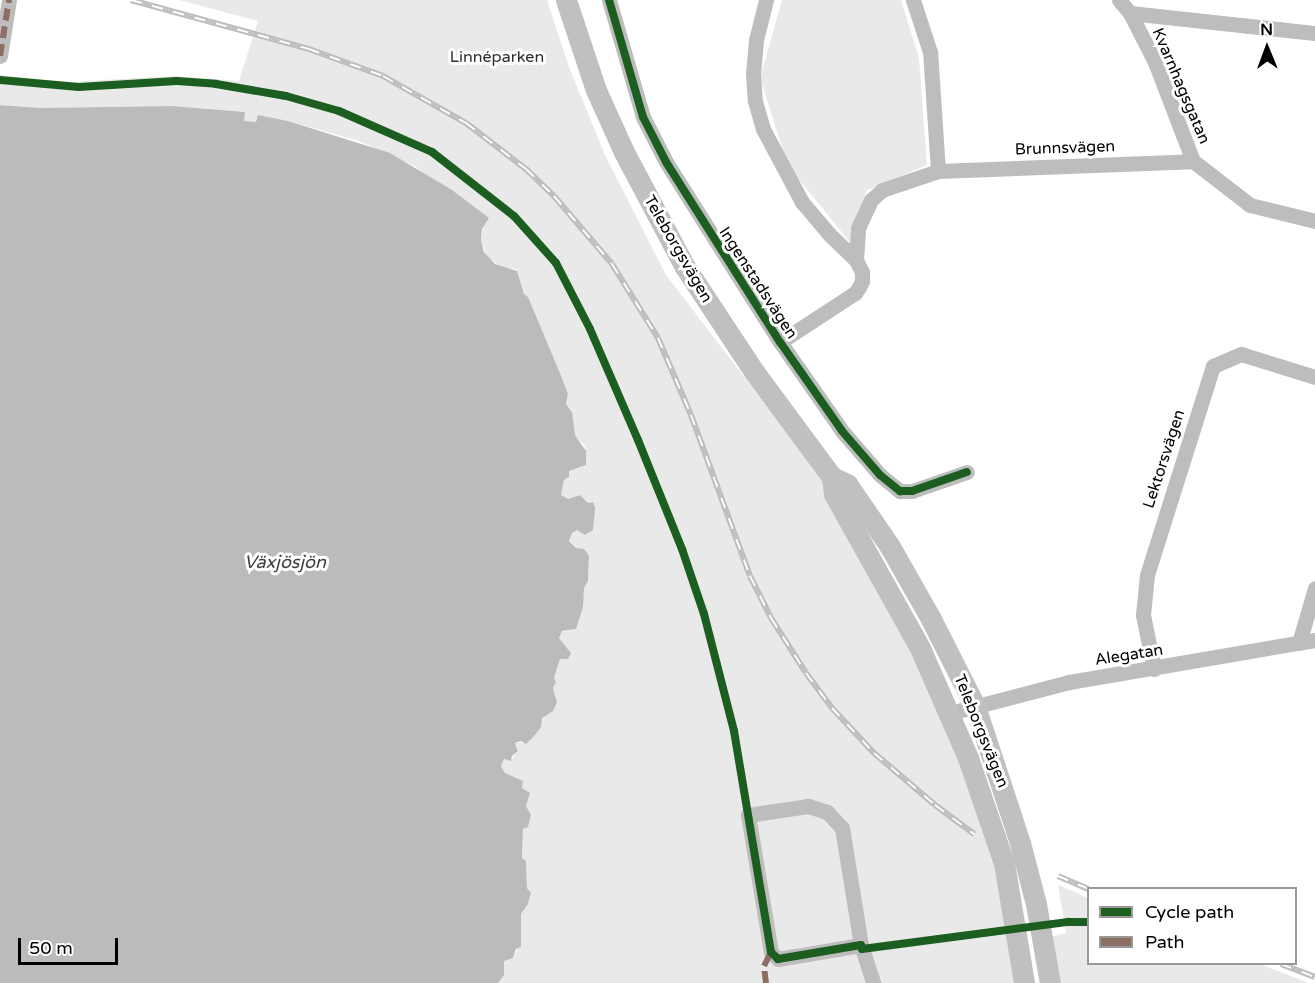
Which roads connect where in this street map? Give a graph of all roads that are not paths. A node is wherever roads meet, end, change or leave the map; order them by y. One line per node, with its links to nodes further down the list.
1 (9, 0): 9 (street)
2 (566, 0): 17 (main road, Teleborgsvägen)
3 (609, 0): 14 (street, Ingenstadsvägen)
4 (766, 0): 13 (street)
5 (913, 0): 11 (street)
6 (1119, 0): 7 (street, Kvarnhagsgatan)
7 (1130, 13): 8 (street); 10 (street, Kvarnhagsgatan)
8 (1315, 33)
9 (0, 56)
10 (1193, 161): 11 (street, Brunnsvägen); 12 (street, Kvarnhagsgatan)
11 (938, 171): 13 (street, Brunnsvägen)
12 (1315, 221)
13 (856, 260): 14 (street, Brunnsvägen)
14 (780, 342): 16 (street, Ingenstadsvägen)
15 (1315, 377): 21 (street, Lektorsvägen)
16 (967, 472)
17 (832, 477): 22 (main road, Teleborgsvägen); 23 (main road, Teleborgsvägen)
18 (1315, 588): 20 (street)
19 (1315, 640): 20 (street, Alegatan)
20 (1299, 643): 21 (street, Alegatan)
21 (1154, 669): 22 (street, Alegatan)
22 (975, 706): 23 (street, Alegatan); 25 (main road, Teleborgsvägen)
23 (950, 713): 27 (main road, Teleborgsvägen)
24 (861, 945): 24 (street); 26 (street)
25 (1051, 980)
26 (873, 983)
27 (1024, 983)

